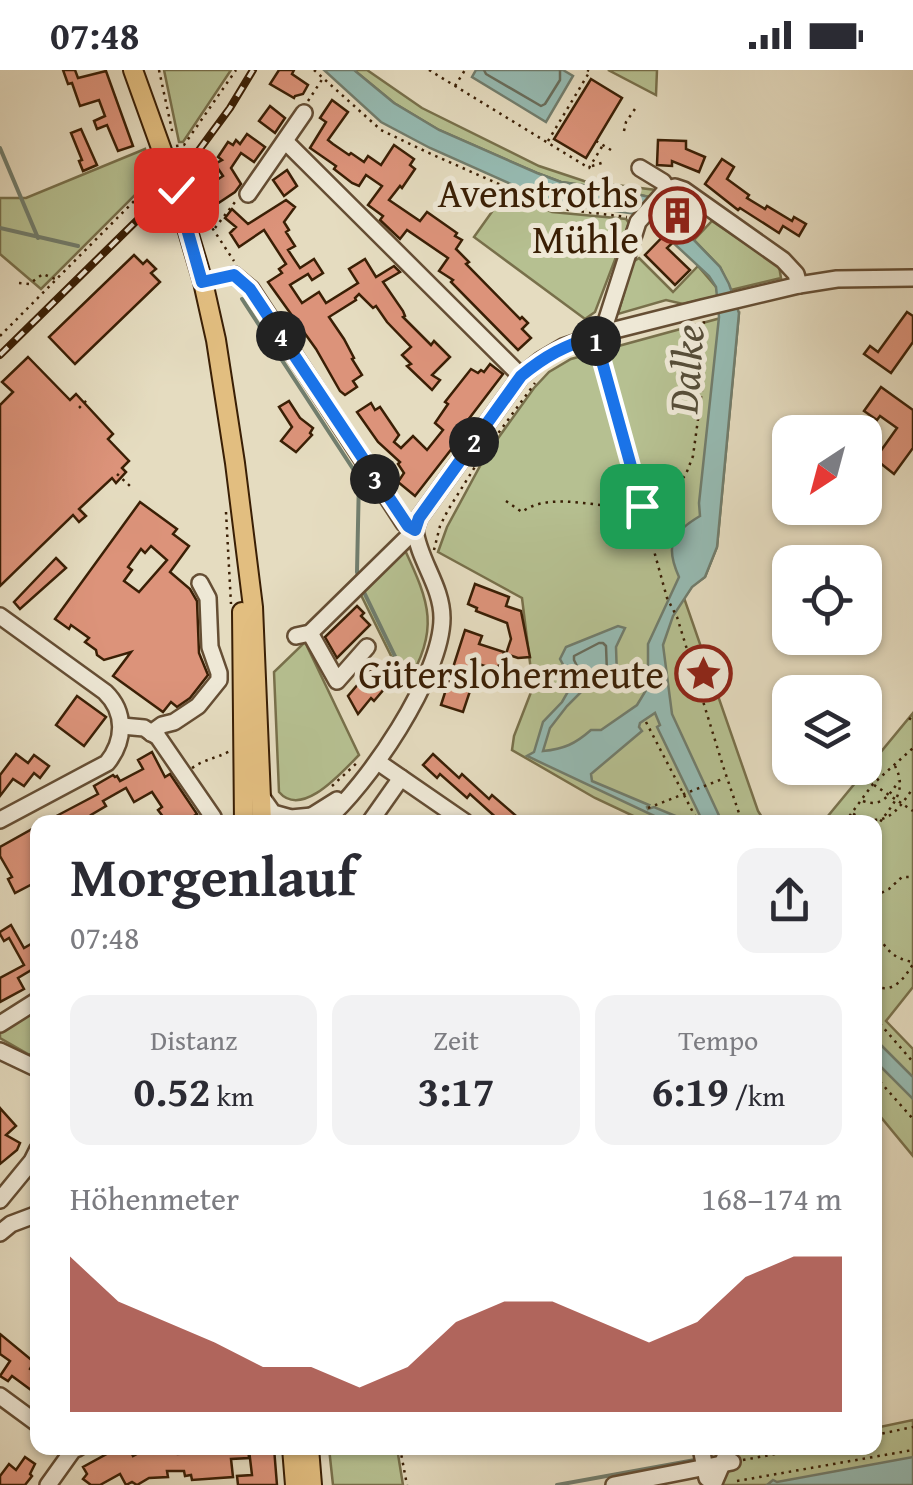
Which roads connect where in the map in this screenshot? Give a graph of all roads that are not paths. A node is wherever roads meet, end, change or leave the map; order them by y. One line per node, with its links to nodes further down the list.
1 (134, 70): 12 (main road)
2 (304, 114): 3 (street)
3 (286, 142): 6 (street); 11 (street)
4 (640, 168): 5 (street)
5 (667, 189): 9 (street); 10 (street)
6 (248, 194)
7 (234, 275): 13 (street)
8 (913, 278): 9 (street)
9 (800, 284): 10 (street)
10 (607, 332): 11 (street)
11 (521, 376): 13 (street)
12 (232, 507): 21 (main road); 23 (main road)
13 (415, 530): 16 (street); 19 (street)
14 (200, 583): 18 (street)
15 (0, 616): 17 (street)
16 (367, 647)
17 (122, 726): 18 (street); 29 (street)
18 (151, 733): 22 (street)
19 (373, 757): 20 (street); 26 (street)
20 (400, 778): 27 (street); 28 (street)
21 (261, 795): 24 (main road); 25 (street)
22 (212, 815)
23 (244, 815)
24 (262, 815)
25 (280, 815)
26 (319, 815)
27 (375, 815)
28 (455, 815)
29 (0, 820)
30 (30, 1005): 31 (street)
31 (0, 1024)
32 (0, 1051): 33 (street)
33 (30, 1065)
34 (30, 1162): 35 (street)
35 (0, 1200)
36 (30, 1217): 37 (street)
37 (0, 1233)
38 (0, 1396): 39 (street)
39 (30, 1418)
40 (69, 1455): 45 (street)
41 (294, 1455): 44 (main road)
42 (307, 1455): 44 (main road)
43 (720, 1471): 46 (street)
44 (301, 1483)
45 (48, 1485)
46 (614, 1485)

